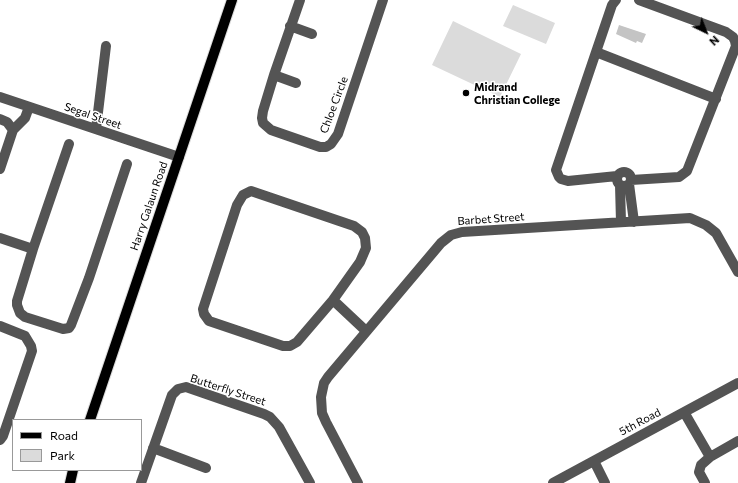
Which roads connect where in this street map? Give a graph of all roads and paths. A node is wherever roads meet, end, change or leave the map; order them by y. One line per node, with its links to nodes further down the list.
1 (232, 0): 19 (main road, Harry Galaun Road)
2 (300, 0): 6 (street, Chloe Circle)
3 (616, 0): 9 (street)
4 (639, 0): 13 (street)
5 (380, 1): 10 (street, Chloe Circle)
6 (290, 26): 7 (street); 10 (street, Chloe Circle)
7 (312, 34)
8 (106, 46): 16 (street)
9 (596, 52): 13 (street); 22 (street)
10 (274, 75): 11 (street)
11 (296, 83)
12 (0, 97): 14 (street, Segal Street)
13 (716, 99): 22 (street)
14 (29, 107): 16 (street, Segal Street); 17 (street)
15 (0, 119): 17 (street)
16 (96, 129): 19 (street, Segal Street)
17 (13, 130): 21 (street)
18 (69, 144): 26 (street)
19 (178, 157): 33 (main road, Harry Galaun Road)
20 (127, 164): 26 (street)
21 (0, 169)
22 (624, 181): 23 (street); 24 (street)
23 (621, 222): 24 (street, Barbet Street); 30 (street, Barbet Street)
24 (634, 222): 27 (street, Barbet Street)
25 (0, 238): 26 (street)
26 (33, 249)
27 (738, 272)
28 (333, 300): 28 (street); 30 (street)
29 (0, 326): 34 (street)
30 (366, 331): 45 (street, Barbet Street)
31 (738, 383): 32 (street, 5th Road)
32 (684, 412): 37 (street); 38 (street, 5th Road)
33 (90, 419)
34 (2, 438)
35 (737, 445): 37 (street)
36 (153, 448): 39 (street); 43 (street, Butterfly Street); 44 (street, Butterfly Street)
37 (710, 457): 47 (street)
38 (594, 461): 41 (street, 5th Road); 46 (street)
39 (206, 468)
40 (73, 471): 42 (main road)
41 (556, 482)
42 (70, 483)
43 (141, 483)
44 (310, 483)
45 (358, 483)
46 (604, 483)
47 (705, 483)

